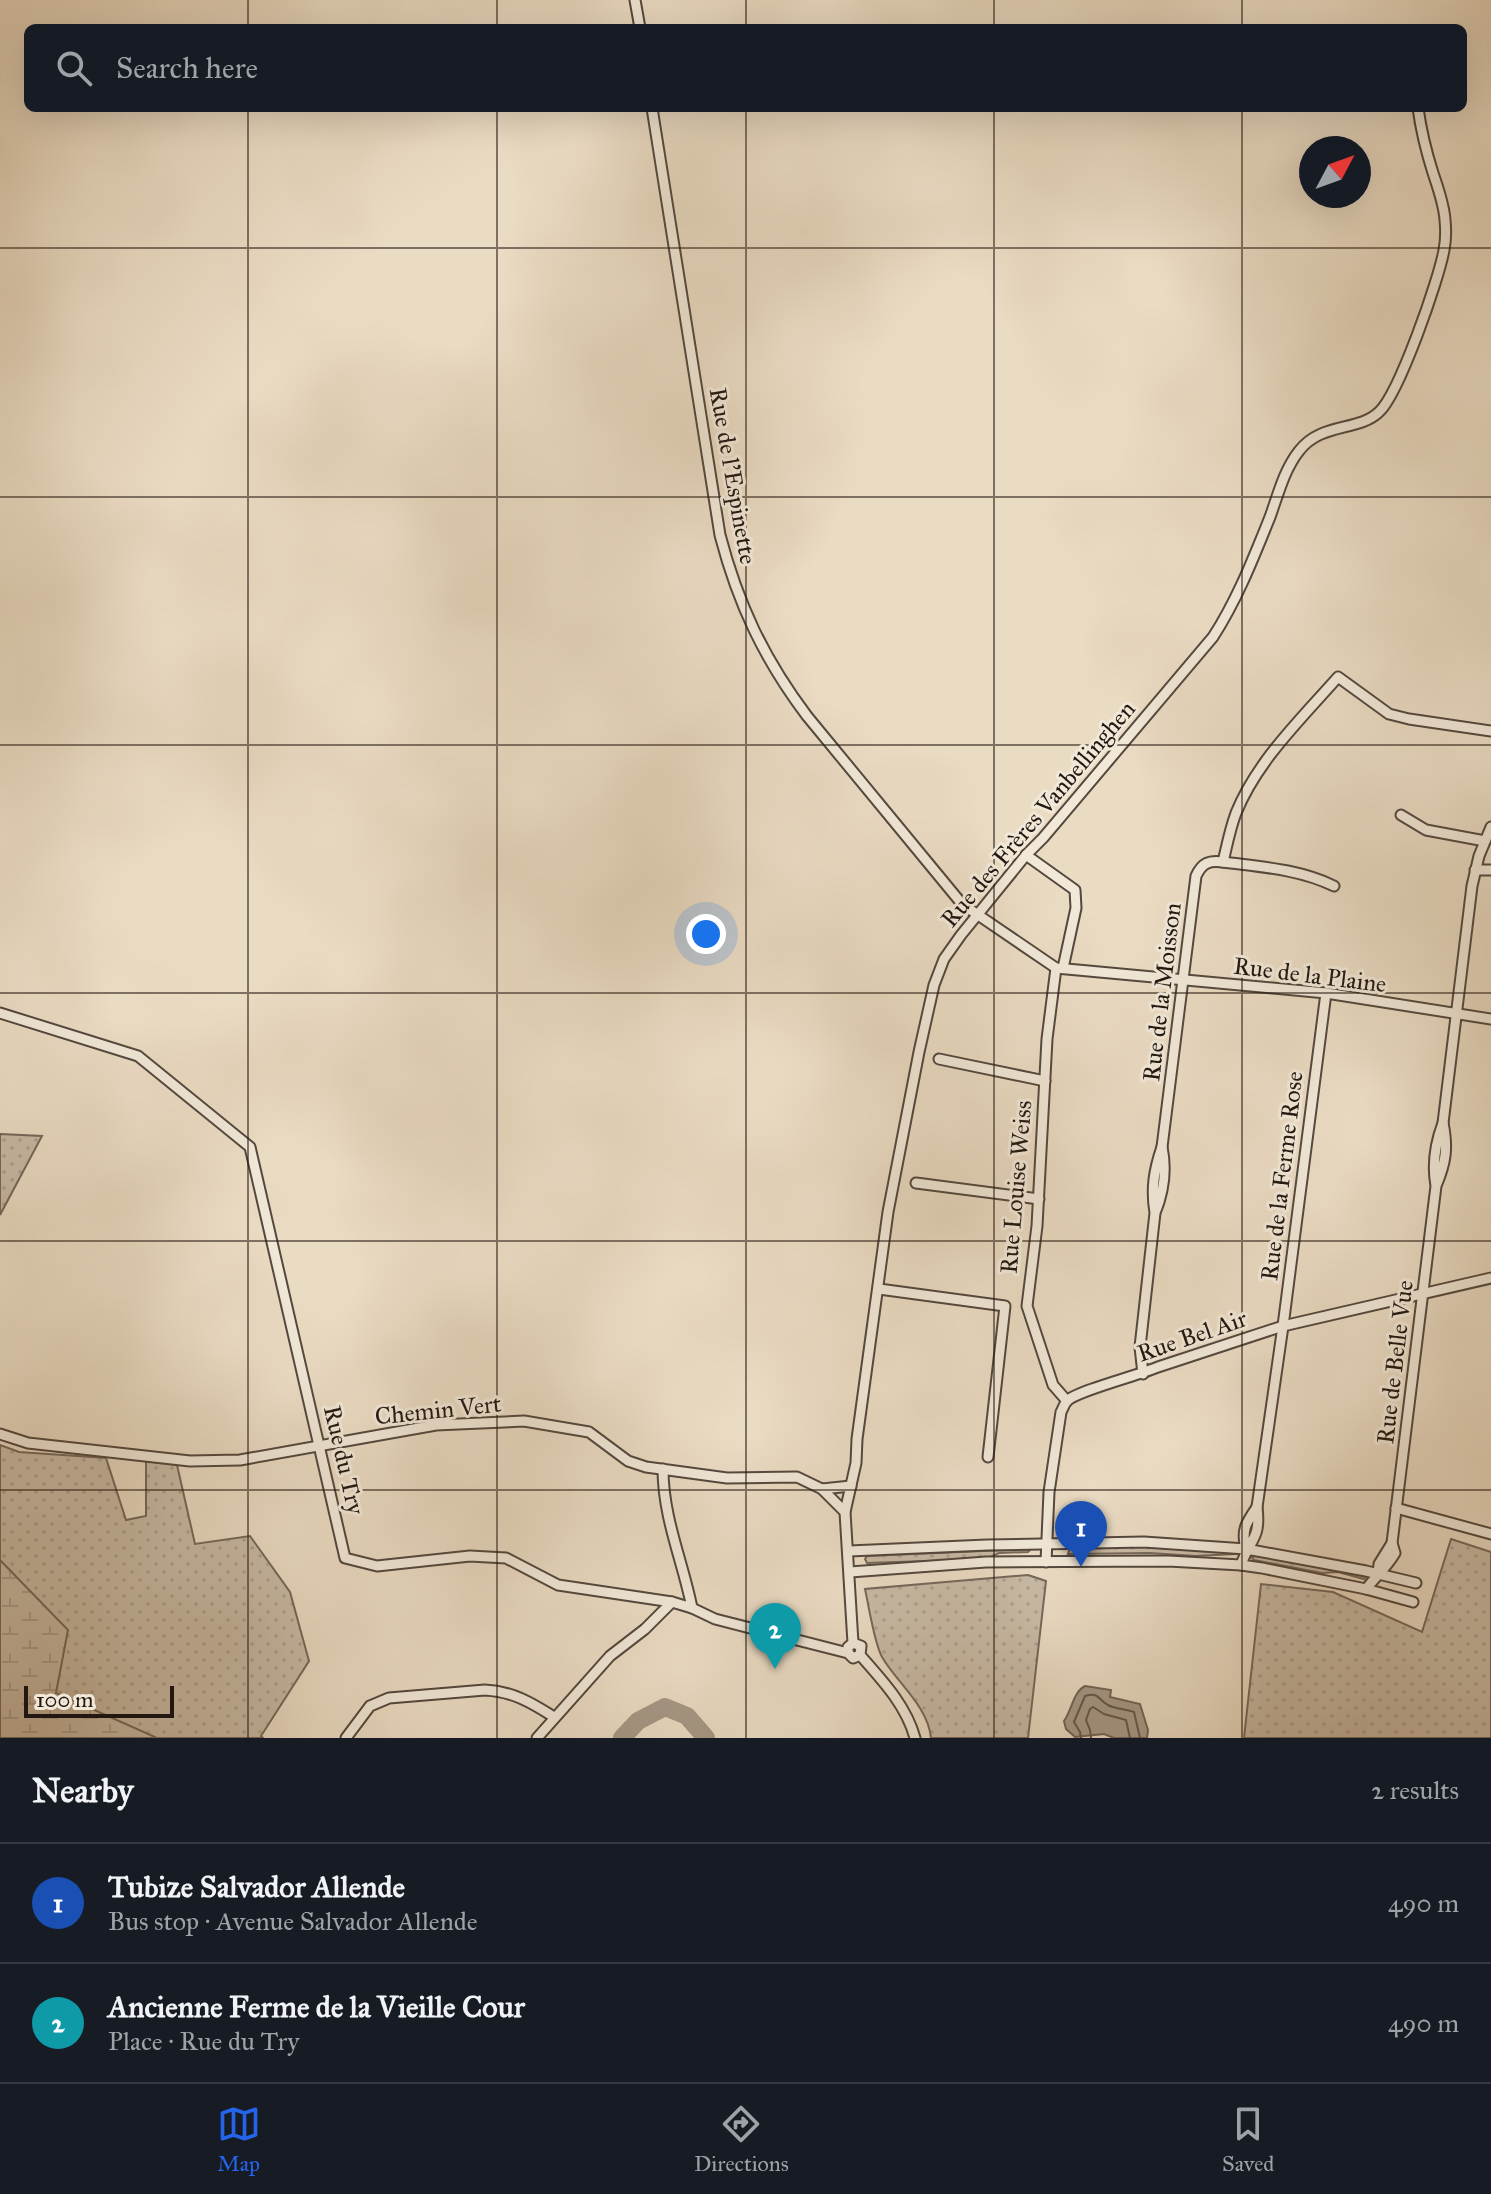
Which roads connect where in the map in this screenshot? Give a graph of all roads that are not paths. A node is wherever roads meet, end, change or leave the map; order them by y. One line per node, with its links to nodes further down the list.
1 (635, 0): 2 (street)
2 (639, 24)
3 (653, 112): 14 (street, Rue de l'Espinette)
4 (1419, 112): 9 (street, Rue des Frères Vanbellinghen)
5 (1491, 731): 10 (street)
6 (1401, 815): 8 (street)
7 (1491, 827): 8 (street, Rue de Belle Vue)
8 (1485, 841): 11 (street, Rue de Belle Vue)
9 (1026, 855): 14 (street, Rue des Frères Vanbellinghen); 15 (street, Rue Louise Weiss)
10 (1223, 862): 13 (street); 16 (street, Rue de la Moisson)
11 (1475, 870): 12 (street); 19 (street, Rue de Belle Vue)
12 (1491, 870)
13 (1334, 886)
14 (977, 915): 15 (street, Rue de l'Espinette); 26 (street, Rue des Frères Vanbellinghen)
15 (1059, 968): 16 (street, Rue de la Plaine); 22 (street, Rue Louise Weiss)
16 (1183, 981): 17 (street, Rue de la Plaine); 29 (street, Rue de la Moisson)
17 (1326, 993): 19 (street, Rue de la Plaine); 28 (street, Rue de la Ferme Rose)
18 (0, 1013): 32 (street, Rue du Try)
19 (1457, 1015): 20 (street, Rue de la Plaine); 27 (street, Rue de Belle Vue)
20 (1491, 1019)
21 (939, 1059): 22 (street)
22 (1045, 1081): 24 (street, Rue Louise Weiss)
23 (916, 1183): 24 (street)
24 (1039, 1199): 30 (street, Rue Louise Weiss)
25 (1491, 1278): 27 (street, Rue Bel Air)
26 (879, 1289): 33 (street); 35 (street, Rue des Frères Vanbellinghen)
27 (1423, 1294): 28 (street, Rue Bel Air); 37 (street, Rue de Belle Vue)
28 (1283, 1326): 29 (street, Rue Bel Air); 41 (street, Rue de la Ferme Rose)
29 (1143, 1374): 30 (street, Rue Bel Air)
30 (1067, 1401): 40 (street)
31 (0, 1434): 32 (street, Chemin Vert)
32 (320, 1445): 34 (street, Chemin Vert); 49 (street, Rue du Try)
33 (988, 1457)
34 (663, 1469): 36 (street, Chemin Vert); 51 (street)
35 (851, 1486): 36 (street, Chemin Vert); 38 (street, Rue des Frères Vanbellinghen)
36 (822, 1489): 38 (street, Chemin Vert)
37 (1396, 1508): 39 (street); 46 (street, Rue de Belle Vue)
38 (845, 1512): 42 (street, Rue des Frères Vanbellinghen)
39 (1491, 1534)
40 (1047, 1545): 41 (street); 42 (street); 43 (street)
41 (1246, 1549): 44 (street, Rue de la Ferme Rose); 46 (street)
42 (849, 1551): 45 (street, Rue des Frères Vanbellinghen)
43 (1046, 1562): 44 (street); 45 (street)
44 (1241, 1565): 48 (street)
45 (850, 1572): 52 (street, Rue des Frères Vanbellinghen)
46 (1378, 1573): 47 (street); 48 (street, Rue de Belle Vue)
47 (1416, 1583)
48 (1366, 1589): 50 (street)
49 (672, 1602): 51 (street, Rue du Try); 55 (street)
50 (1413, 1602)
51 (692, 1608): 53 (street, Rue du Try)
52 (853, 1643): 53 (street, Rue des Frères Vanbellinghen); 54 (street, Rue des Frères Vanbellinghen)
53 (848, 1653): 54 (street)
54 (860, 1655): 58 (street, Rue des Frères Vanbellinghen)
55 (554, 1717): 56 (street); 57 (street)
56 (346, 1738)
57 (537, 1738)
58 (915, 1738)

